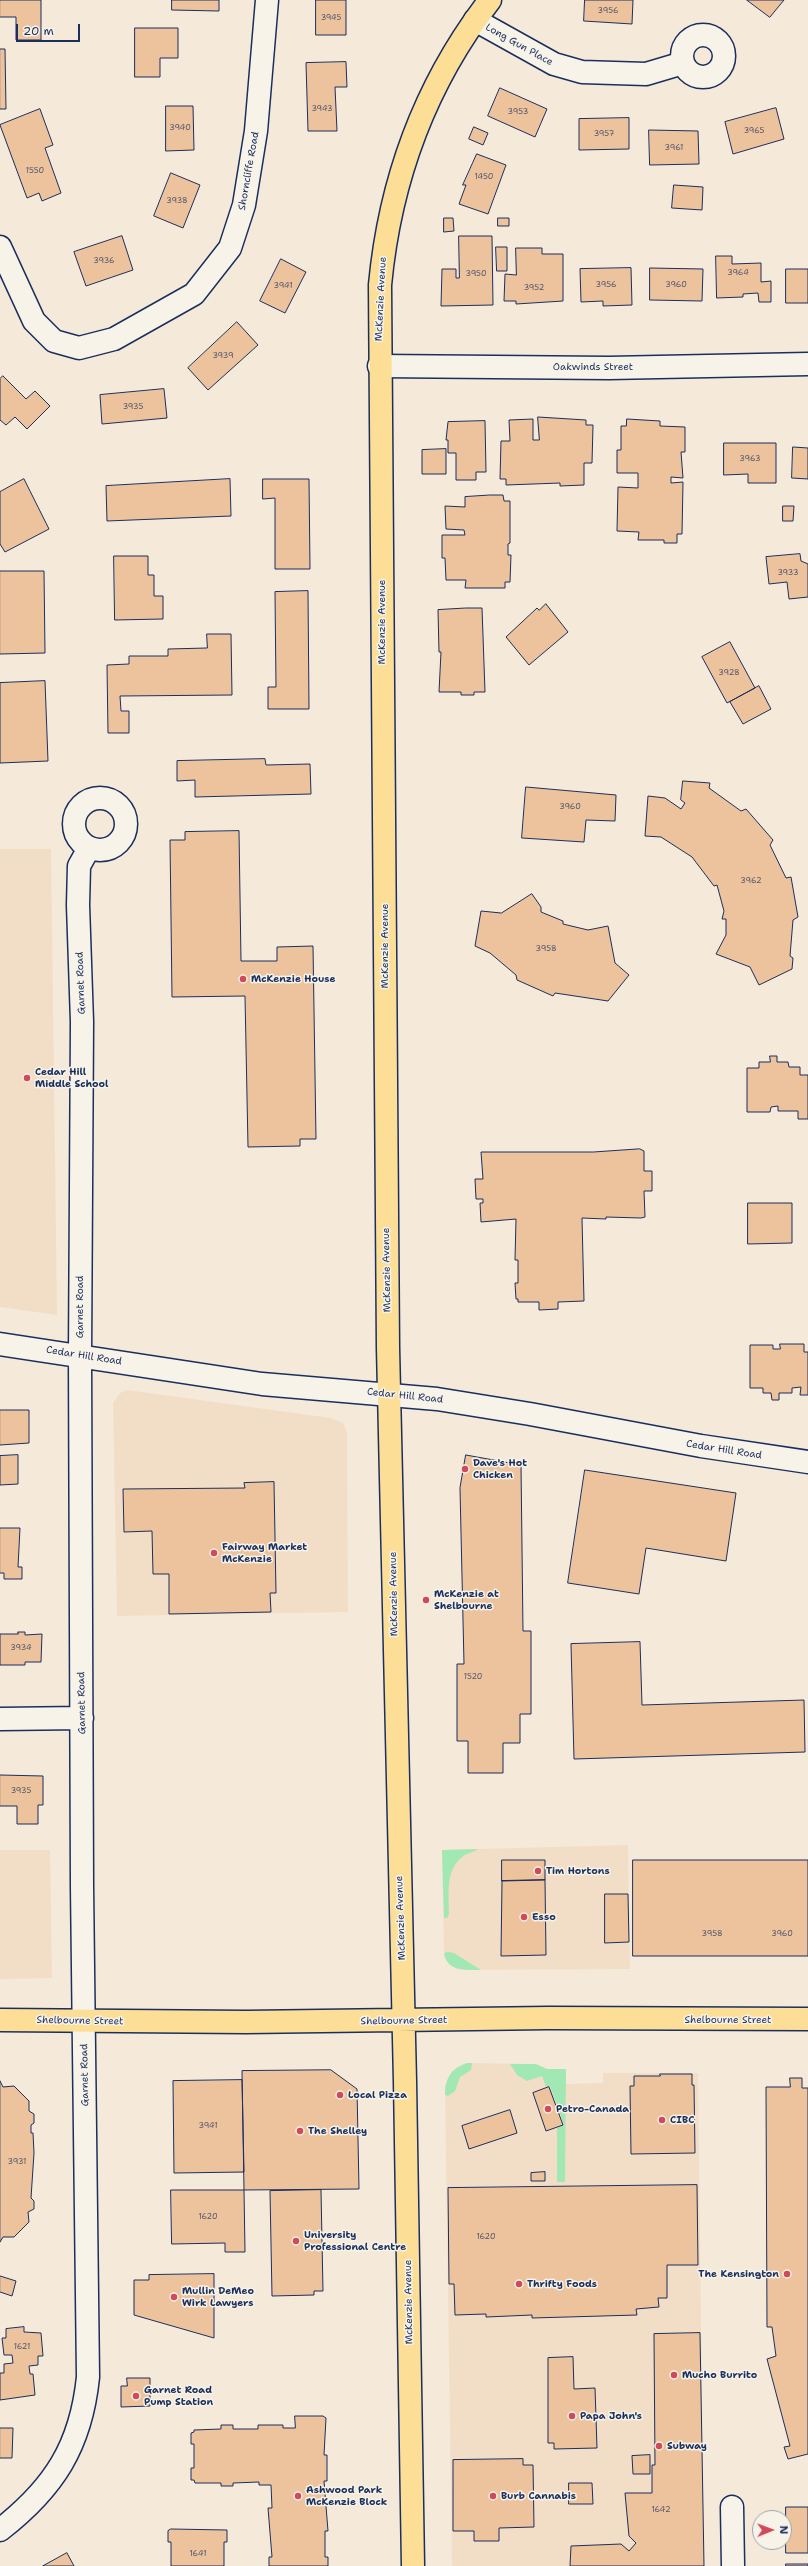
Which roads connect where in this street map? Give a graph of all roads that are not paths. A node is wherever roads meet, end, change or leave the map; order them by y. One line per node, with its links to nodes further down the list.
1 (267, 0): 5 (street, Shorncliffe Road)
2 (490, 0): 3 (main road, McKenzie Avenue)
3 (475, 20): 4 (street, Long Gun Place); 7 (main road, McKenzie Avenue)
4 (682, 63)
5 (0, 247)
6 (808, 364): 7 (street, Oakwinds Street)
7 (379, 366): 11 (main road, McKenzie Avenue)
8 (88, 848): 10 (street, Garnet Road)
9 (0, 1344): 10 (street, Cedar Hill Road)
10 (80, 1356): 11 (street, Cedar Hill Road); 13 (street, Garnet Road)
11 (390, 1396): 12 (street, Cedar Hill Road); 18 (main road, McKenzie Avenue)
12 (808, 1462)
13 (82, 1718): 14 (street); 17 (street, Garnet Road)
14 (0, 1719)
15 (808, 2019): 18 (main road, Shelbourne Street)
16 (0, 2020): 17 (main road, Shelbourne Street)
17 (84, 2021): 18 (main road, Shelbourne Street); 20 (street, Garnet Road)
18 (404, 2021): 21 (main road, McKenzie Avenue)
19 (732, 2507): 22 (street)
20 (0, 2530)
21 (413, 2566)
22 (733, 2566)

